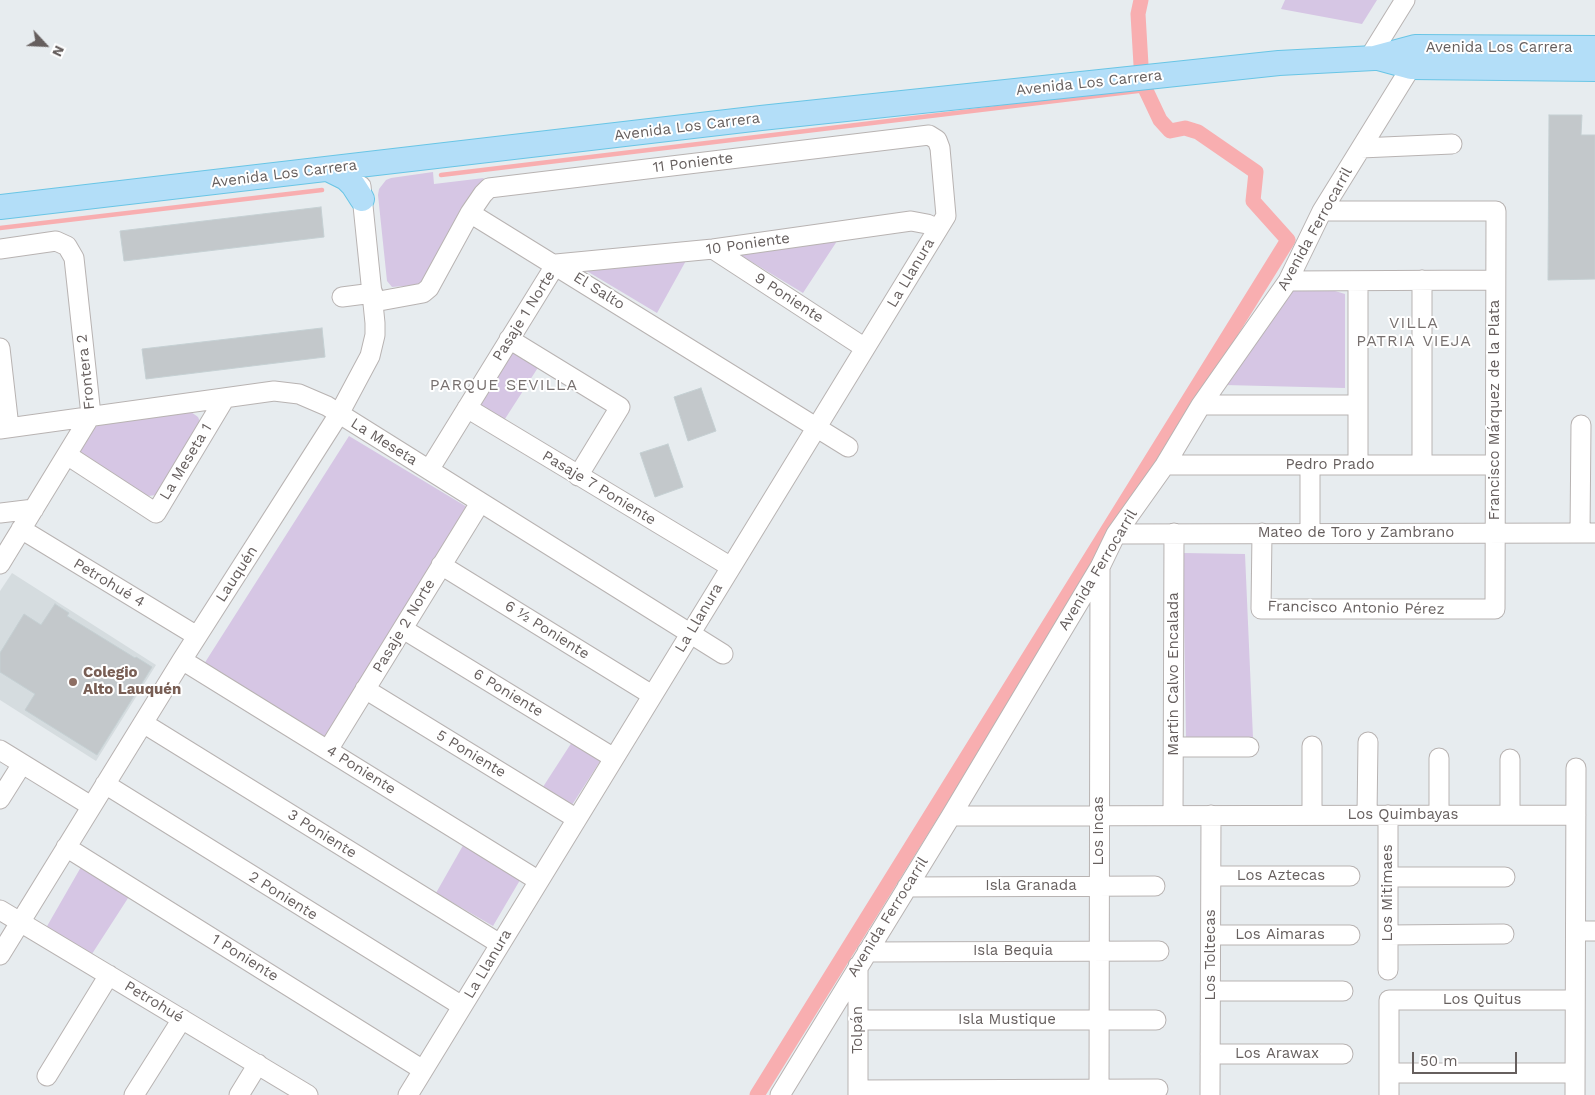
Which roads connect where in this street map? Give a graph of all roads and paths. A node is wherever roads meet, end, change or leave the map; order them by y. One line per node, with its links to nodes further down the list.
1 (1405, 0): 4 (street)
2 (1595, 48): 5 (main road, Avenida Los Carrera)
3 (1413, 57): 4 (main road, Avenida Los Carrera); 5 (main road, Avenida Los Carrera); 9 (street, Avenida Ferrocarril)
4 (1371, 58): 10 (main road, Avenida Los Carrera)
5 (1539, 58): 6 (main road, Avenida Los Carrera)
6 (1595, 69)
7 (928, 134): 16 (street, 11 Poniente); 17 (street, La Llanura)
8 (1452, 144): 9 (street)
9 (1361, 148): 15 (street, Avenida Ferrocarril)
10 (389, 162): 11 (main road, Avenida Los Carrera); 13 (main road)
11 (358, 165): 12 (main road, Avenida Los Carrera); 13 (street, Lauquén)
12 (328, 169): 13 (main road); 14 (main road, Avenida Los Carrera)
13 (362, 199): 26 (street, Lauquén)
14 (0, 207)
15 (1322, 211): 21 (street, Avenida Ferrocarril); 23 (street, Francisco Márquez de la Plata)
16 (470, 213): 20 (street, El Salto); 26 (street)
17 (938, 229): 19 (street, 10 Poniente); 29 (street, La Llanura)
18 (0, 249): 35 (street, Frontera 2)
19 (713, 249): 20 (street, 10 Poniente); 29 (street, 9 Poniente)
20 (556, 264): 27 (street, Pasaje 1 Norte); 37 (street, El Salto)
21 (1288, 280): 24 (street); 31 (street, Avenida Ferrocarril)
22 (1422, 280): 23 (street); 24 (street); 43 (street)
23 (1495, 280): 44 (street, Francisco Márquez de la Plata)
24 (1358, 281): 32 (street)
25 (342, 297): 26 (street)
26 (373, 298): 34 (street, Lauquén)
27 (509, 339): 33 (street, Pasaje 1 Norte); 47 (street)
28 (0, 348): 38 (street)
29 (865, 348): 37 (street, La Llanura)
30 (225, 398): 34 (street, La Meseta); 35 (street, La Meseta); 40 (street, La Meseta 1)
31 (1201, 405): 32 (street); 45 (street, Avenida Ferrocarril)
32 (1358, 405): 42 (street)
33 (467, 408): 46 (street, Pasaje 1 Norte); 47 (street, Pasaje 7 Poniente)
34 (339, 414): 46 (street, La Meseta); 65 (street, Lauquén)
35 (91, 415): 38 (street, La Meseta); 40 (street, Frontera 2)
36 (1580, 425): 56 (street)
37 (816, 427): 39 (street, El Salto); 60 (street, La Llanura)
38 (5, 428)
39 (848, 447)
40 (67, 455): 49 (street, Frontera 2)
41 (1310, 465): 42 (street, Pedro Prado); 45 (street, Pedro Prado); 54 (street)
42 (1358, 465): 43 (street, Pedro Prado)
43 (1422, 465): 44 (street, Pedro Prado)
44 (1495, 465): 55 (street, Francisco Márquez de la Plata)
45 (1165, 466): 57 (street, Avenida Ferrocarril)
46 (429, 470): 48 (street, La Meseta)
47 (578, 476): 60 (street, Pasaje 7 Poniente)
48 (480, 502): 59 (street, Pasaje 2 Norte); 64 (street, La Meseta)
49 (34, 509): 50 (street); 51 (street, Frontera 2)
50 (0, 512)
51 (21, 530): 58 (street, Frontera 2); 65 (street, Petrohué 4)
52 (1174, 533): 53 (street, Mateo de Toro y Zambrano); 57 (street, Mateo de Toro y Zambrano); 73 (street, Martin Calvo Encalada)
53 (1262, 533): 54 (street, Mateo de Toro y Zambrano); 62 (street, Francisco Antonio Pérez)
54 (1310, 533): 55 (street, Mateo de Toro y Zambrano)
55 (1495, 533): 56 (street, Mateo de Toro y Zambrano); 62 (street, Francisco Márquez de la Plata)
56 (1588, 533)
57 (1116, 534): 61 (street, Avenida Ferrocarril)
58 (0, 564)
59 (441, 566): 63 (street, Pasaje 2 Norte); 69 (street, 6 ½ Poniente)
60 (731, 567): 64 (street, La Llanura)
61 (1100, 567): 93 (street, Avenida Ferrocarril); 94 (street, Los Incas)
62 (1495, 609)
63 (403, 628): 68 (street, Pasaje 2 Norte); 77 (street, 6 Poniente)
64 (690, 634): 66 (street, La Meseta); 69 (street, La Llanura)
65 (197, 636): 67 (street, Lauquén)
66 (723, 654)
67 (182, 660): 70 (street, Lauquén); 76 (street, 4 Poniente)
68 (365, 690): 76 (street, Pasaje 2 Norte); 95 (street, 5 Poniente)
69 (652, 695): 77 (street, La Llanura)
70 (143, 723): 82 (street, Lauquén); 113 (street, 3 Poniente)
71 (1368, 742): 88 (street)
72 (1312, 746): 87 (street)
73 (1174, 747): 74 (street); 85 (street, Martin Calvo Encalada)
74 (1249, 747)
75 (0, 750): 80 (street)
76 (328, 750): 101 (street, 4 Poniente)
77 (614, 758): 95 (street, La Llanura)
78 (1439, 758): 90 (street)
79 (1510, 759): 91 (street)
80 (22, 764): 83 (street); 84 (street)
81 (1576, 768): 92 (street)
82 (105, 784): 84 (street, Lauquén); 123 (street, 2 Poniente)
83 (0, 799)
84 (91, 806): 96 (street, Lauquén)
85 (1174, 815): 86 (street, Los Quimbayas); 94 (street, Los Quimbayas)
86 (1211, 815): 87 (street, Los Quimbayas); 97 (street, Los Toltecas)
87 (1312, 815): 88 (street, Los Quimbayas)
88 (1368, 815): 89 (street, Los Quimbayas)
89 (1388, 815): 90 (street, Los Quimbayas); 99 (street, Los Mitimaes)
90 (1439, 815): 91 (street, Los Quimbayas)
91 (1510, 815): 92 (street, Los Quimbayas)
92 (1576, 815): 107 (street)
93 (951, 816): 94 (street, Los Quimbayas); 102 (street, Avenida Ferrocarril)
94 (1100, 816): 103 (street, Los Incas)
95 (577, 819): 101 (street, La Llanura)
96 (66, 847): 106 (street, Lauquén); 131 (street, 1 Poniente)
97 (1211, 876): 98 (street, Los Aztecas); 111 (street, Los Toltecas)
98 (1350, 876)
99 (1388, 877): 100 (street); 112 (street, Los Mitimaes)
100 (1505, 877)
101 (539, 881): 113 (street, La Llanura)
102 (907, 886): 103 (street, Isla Granada); 117 (street, Avenida Ferrocarril)
103 (1099, 886): 104 (street, Isla Granada); 114 (street, Los Incas)
104 (1155, 886)
105 (0, 910): 106 (street, Petrohué)
106 (20, 922): 116 (street, Lauquén); 119 (street, Petrohué)
107 (1576, 931): 108 (street); 122 (street)
108 (1595, 931)
109 (1350, 934): 111 (street, Los Aimaras)
110 (1504, 934): 112 (street)
111 (1211, 935): 120 (street, Los Toltecas)
112 (1388, 935): 118 (street, Los Mitimaes)
113 (500, 944): 123 (street, La Llanura)
114 (1099, 951): 115 (street, Isla Bequia); 117 (street, Isla Bequia); 126 (street, Los Incas)
115 (1159, 951)
116 (0, 955)
117 (863, 958): 125 (street, Tolpán); 142 (street, Avenida Ferrocarril)
118 (1388, 970)
119 (109, 975): 124 (street, Petrohué); 134 (street)
120 (1211, 991): 121 (street); 128 (street, Los Toltecas)
121 (1343, 991)
122 (1575, 1000): 132 (street, Los Quitus); 133 (street)
123 (462, 1006): 131 (street, La Llanura)
124 (182, 1019): 130 (street, Petrohué); 138 (street)
125 (858, 1020): 126 (street, Isla Mustique); 136 (street, Tolpán)
126 (1099, 1020): 127 (street, Isla Mustique); 137 (street, Los Incas)
127 (1156, 1020)
128 (1210, 1054): 129 (street, Los Arawax); 143 (street, Los Toltecas)
129 (1343, 1054)
130 (258, 1064): 139 (street); 140 (street, Petrohué)
131 (423, 1070): 141 (street, La Llanura)
132 (1389, 1073): 133 (street); 144 (street)
133 (1575, 1073): 145 (street)
134 (47, 1076)
135 (1158, 1089): 137 (street)
136 (858, 1092): 137 (street)
137 (1099, 1092)
138 (134, 1095)
139 (239, 1095)
140 (308, 1095)
141 (408, 1095)
142 (780, 1095)
143 (1210, 1095)
144 (1388, 1095)
145 (1575, 1095)

